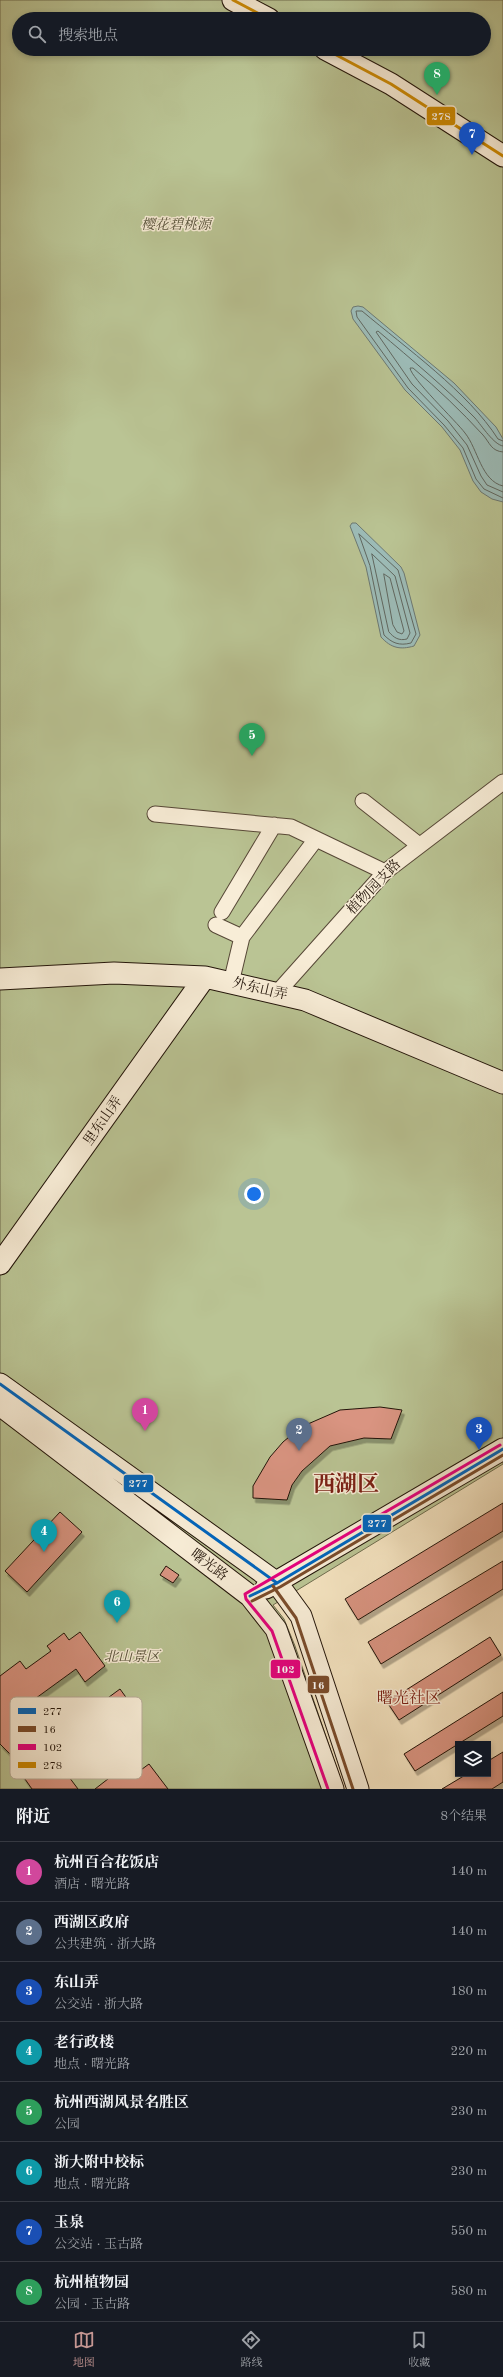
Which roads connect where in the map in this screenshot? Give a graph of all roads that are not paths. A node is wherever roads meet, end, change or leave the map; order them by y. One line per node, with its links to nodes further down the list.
1 (233, 0): 2 (main road)
2 (256, 12)
3 (338, 56): 4 (main road)
4 (503, 156)
5 (503, 782): 10 (street, 植物园支路)
6 (363, 801): 10 (street)
7 (155, 814): 8 (street)
8 (274, 825): 9 (street); 12 (street)
9 (316, 838): 11 (street); 12 (street)
10 (418, 845): 11 (street, 植物园支路)
11 (385, 872): 16 (street, 植物园支路)
12 (242, 937): 15 (street)
13 (205, 977): 14 (main road, 外东山弄); 15 (main road, 外东山弄); 18 (main road, 里东山弄)
14 (0, 978)
15 (231, 983): 16 (main road, 外东山弄)
16 (277, 993): 17 (main road, 外东山弄)
17 (503, 1083)
18 (0, 1264)
19 (0, 1384): 22 (main road, 曙光路)
20 (0, 1405): 23 (main road, 曙光路)
21 (503, 1449): 22 (main road)
22 (277, 1583): 23 (main road); 25 (main road, 曙光路)
23 (250, 1596): 24 (main road, 曙光路)
24 (333, 1789)
25 (358, 1789)

